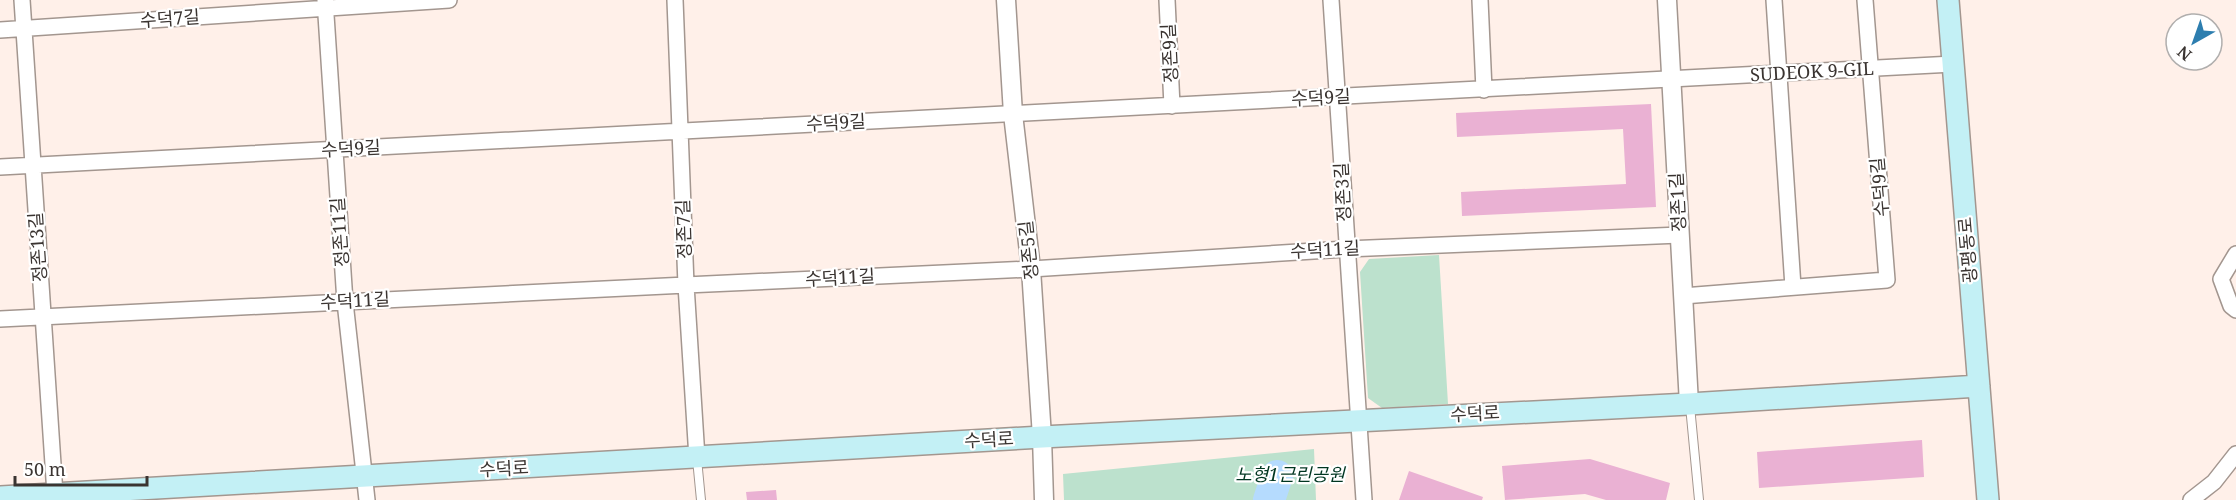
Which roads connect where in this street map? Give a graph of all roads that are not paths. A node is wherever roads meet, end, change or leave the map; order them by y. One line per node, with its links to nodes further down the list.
1 (22, 0): 13 (street, 정존13길)
2 (449, 0): 12 (street, 수덕7길)
3 (675, 0): 23 (street, 정존7길)
4 (1006, 0): 22 (street, 정존5길)
5 (1167, 0): 21 (street, 정존9길)
6 (1331, 0): 20 (street, 정존3길)
7 (1480, 0): 19 (street)
8 (1667, 0): 18 (street, 정존1길)
9 (1774, 0): 17 (street)
10 (1865, 0): 16 (street, 수덕9길)
11 (1948, 0): 15 (main road, 광평동로)
12 (325, 5): 13 (street, 수덕7길); 24 (street, 정존11길)
13 (24, 29): 14 (street, 수덕7길); 25 (street, 정존13길)
14 (0, 30)
15 (1953, 64): 16 (street, SUDEOK 9-GIL); 38 (main road, 광평동로)
16 (1870, 69): 17 (street, SUDEOK 9-GIL); 32 (street, 수덕9길)
17 (1779, 74): 18 (street, SUDEOK 9-GIL); 32 (street)
18 (1672, 80): 19 (street, 수덕9길); 27 (street, 정존1길)
19 (1484, 90): 20 (street, 수덕9길)
20 (1338, 97): 21 (street, 수덕9길); 28 (street, 정존3길)
21 (1173, 106): 22 (street, 수덕9길)
22 (1013, 114): 23 (street, 수덕9길); 30 (street, 정존5길)
23 (680, 132): 24 (street, 수덕9길); 31 (street, 정존7길)
24 (334, 150): 25 (street, 수덕9길); 34 (street, 정존11길)
25 (33, 166): 26 (street, 수덕9길); 36 (street, 정존13길)
26 (0, 167)
27 (1680, 235): 28 (street, 수덕11길); 33 (street, 정존1길)
28 (1347, 249): 30 (street, 수덕11길); 40 (street, 정존3길)
29 (2236, 254): 35 (street)
30 (1031, 269): 31 (street, 수덕11길); 41 (street, 정존5길)
31 (686, 285): 34 (street, 수덕11길); 43 (street, 정존7길)
32 (1794, 287): 33 (street, 수덕9길)
33 (1683, 296): 39 (street, 정존1길)
34 (345, 302): 36 (street, 수덕11길); 44 (street, 정존11길)
35 (2236, 310)
36 (42, 317): 37 (street, 수덕11길); 45 (street, 정존13길)
37 (0, 319)
38 (1979, 386): 39 (main road, 수덕로); 52 (main road, 광평동로)
39 (1689, 404): 40 (main road, 수덕로); 51 (lane)
40 (1358, 420): 41 (main road, 수덕로); 50 (street, 정존3길)
41 (1042, 437): 43 (main road, 수덕로); 49 (street, 정존5길)
42 (2236, 454): 53 (street)
43 (697, 458): 44 (main road, 수덕로); 48 (lane)
44 (365, 476): 45 (main road, 수덕로); 47 (street, 정존11길)
45 (55, 494): 46 (main road, 수덕로)
46 (0, 497)
47 (367, 500)
48 (701, 500)
49 (1044, 500)
50 (1364, 500)
51 (1699, 500)
52 (1988, 500)
53 (2191, 500)

